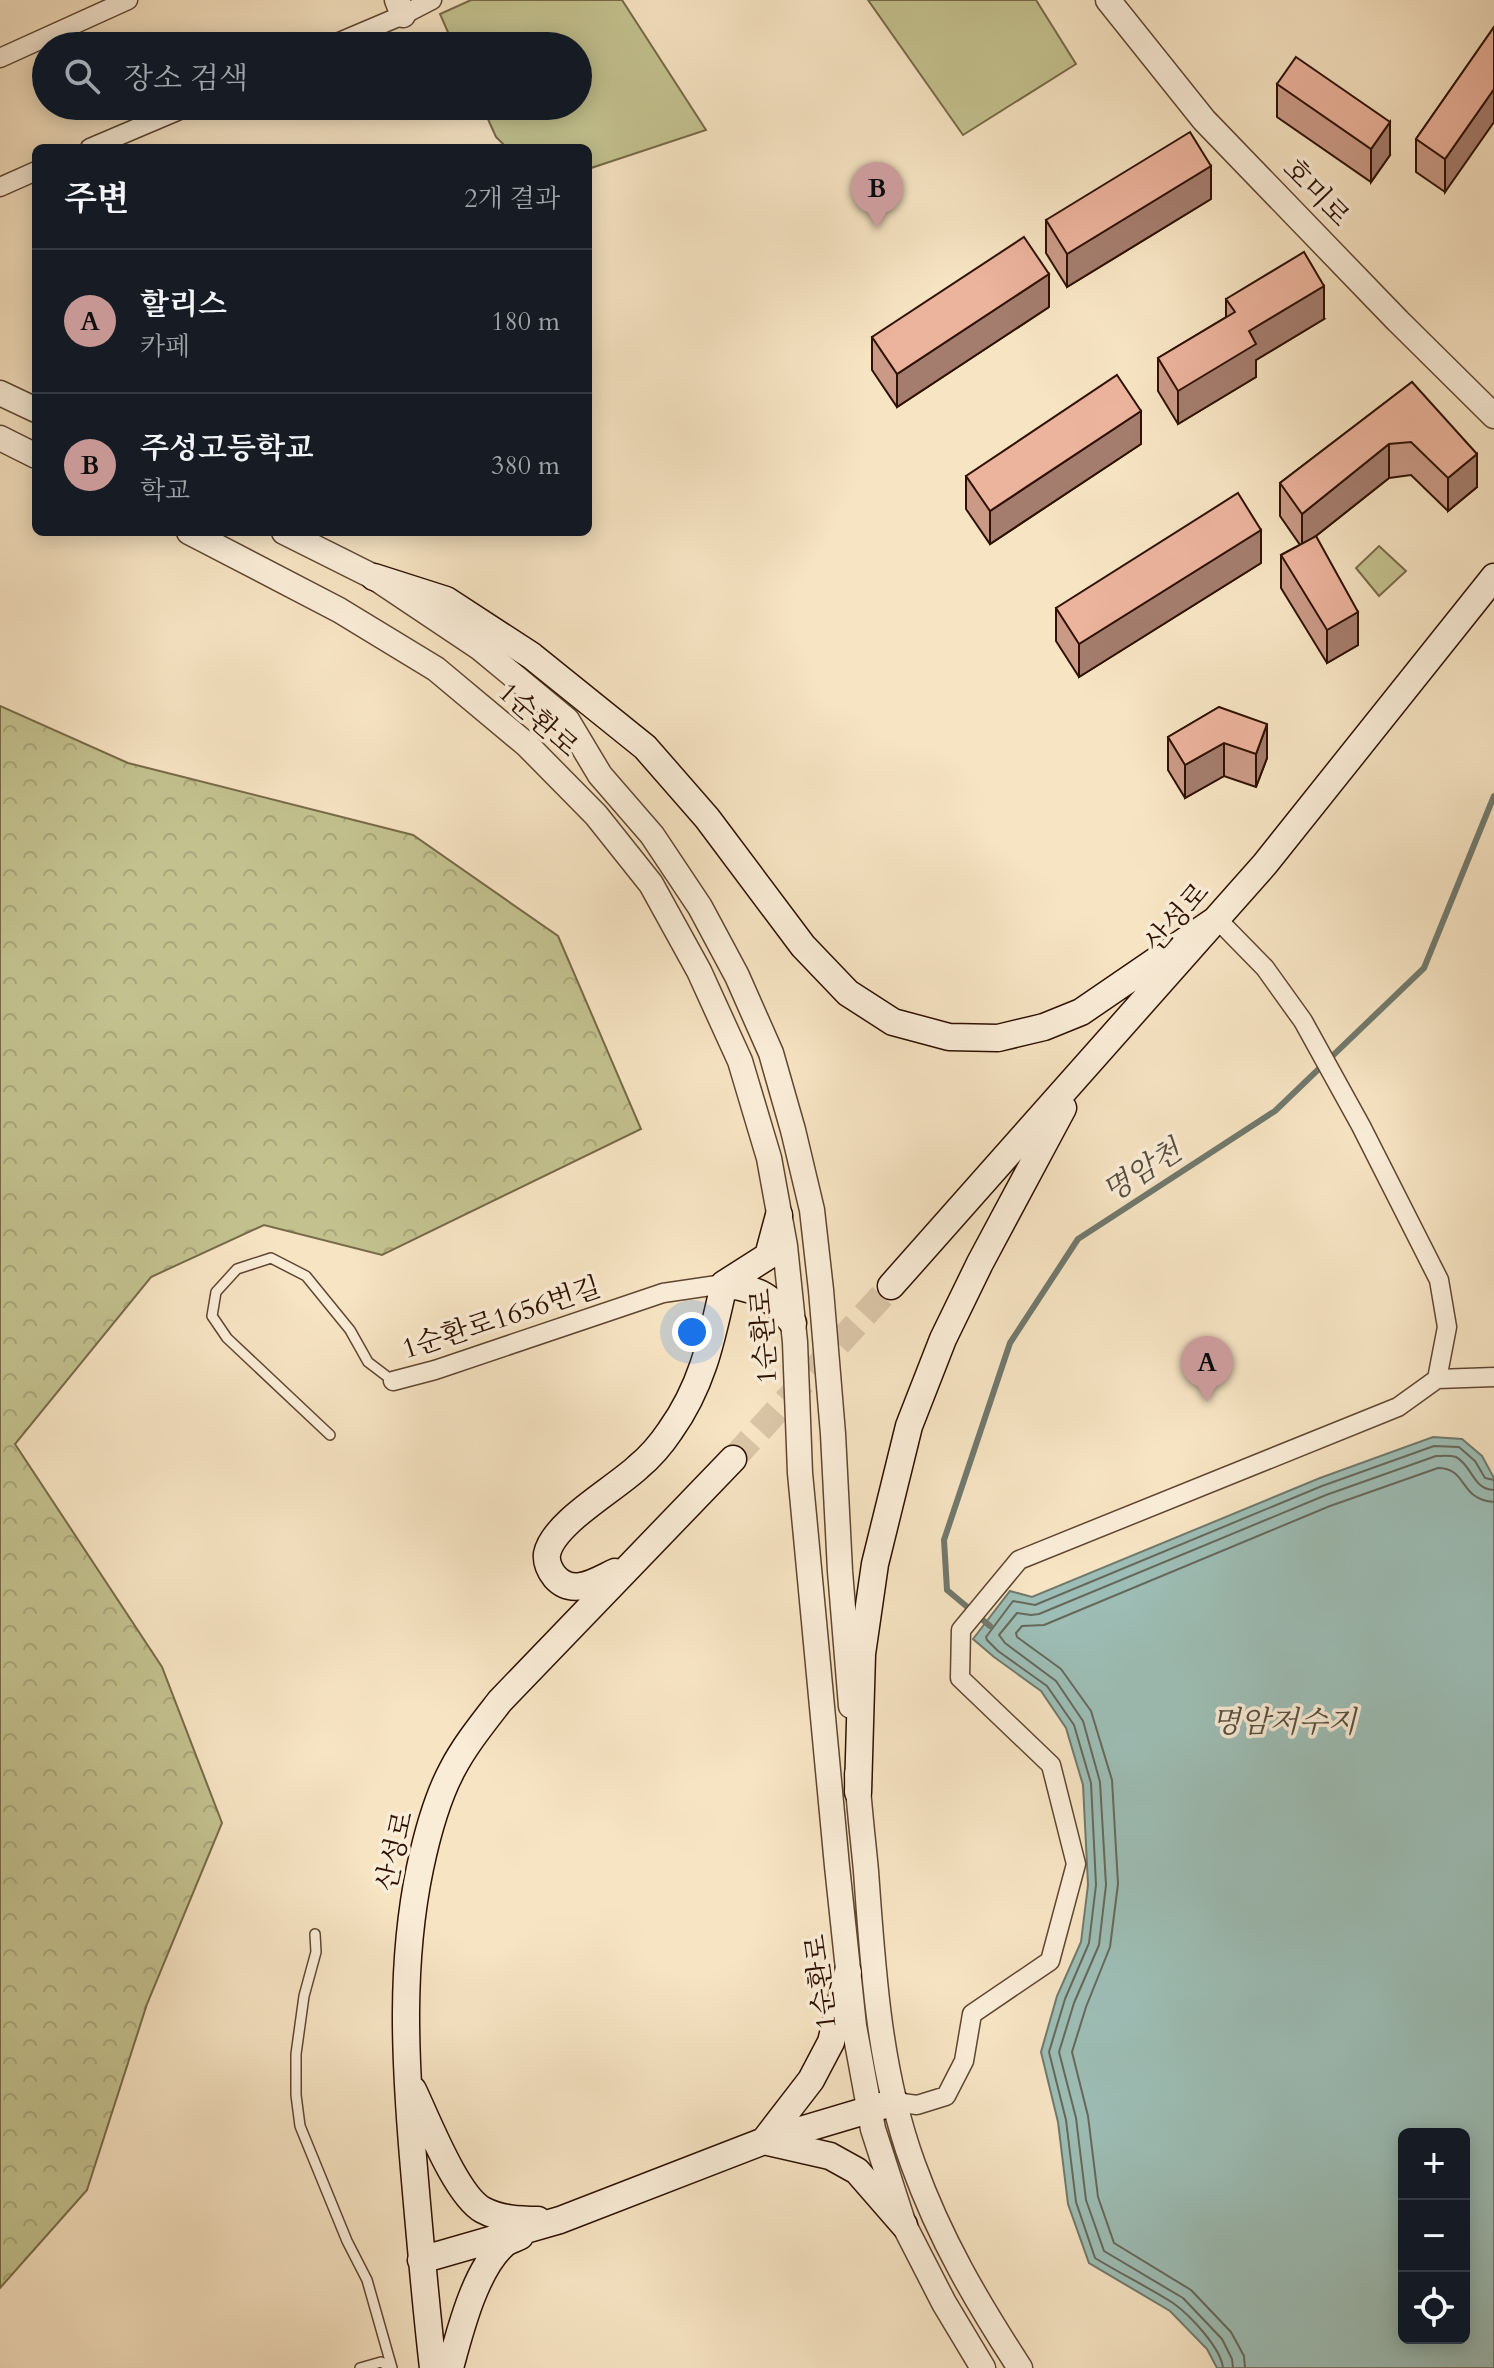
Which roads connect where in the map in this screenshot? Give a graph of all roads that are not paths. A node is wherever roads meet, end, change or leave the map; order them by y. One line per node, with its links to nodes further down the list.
1 (128, 0): 5 (street)
2 (432, 0): 4 (street)
3 (1108, 0): 15 (street, 호미로)
4 (400, 7): 6 (street)
5 (57, 32)
6 (355, 32)
7 (32, 44): 8 (street)
8 (0, 58)
9 (156, 120): 10 (street)
10 (99, 144)
11 (32, 173): 12 (street)
12 (0, 187)
13 (2, 394): 14 (street)
14 (32, 408)
15 (1494, 416)
16 (0, 438): 17 (street)
17 (32, 454)
18 (197, 536): 24 (street, 1순환로)
19 (292, 536): 20 (street, 1순환로)
20 (374, 577): 22 (main road); 34 (street, 1순환로)
21 (1494, 577): 22 (main road, 산성로)
22 (1217, 919): 23 (main road, 산성로); 29 (street)
23 (1083, 1071): 26 (main road, 산성로); 34 (main road)
24 (779, 1215): 25 (main road); 27 (street, 1순환로)
25 (724, 1284): 27 (main road); 30 (street, 1순환로1656번길); 33 (main road)
26 (891, 1286)
27 (793, 1323): 36 (street, 1순환로)
28 (1494, 1377): 29 (street)
29 (1437, 1379): 38 (street)
30 (393, 1381): 31 (lane, 1순환로1656번길)
31 (330, 1435)
32 (733, 1459): 33 (main road, 산성로)
33 (639, 1559): 37 (main road, 산성로)
34 (858, 1792): 38 (street, 1순환로)
35 (315, 1934): 46 (lane)
36 (848, 1972): 39 (street, 1순환로); 40 (main road)
37 (406, 2076): 41 (main road); 43 (main road, 산성로)
38 (895, 2102): 39 (main road); 49 (street, 1순환로)
39 (869, 2110): 40 (main road); 42 (street, 1순환로)
40 (764, 2141): 41 (main road); 42 (main road)
41 (560, 2220): 43 (main road); 48 (main road)
42 (904, 2225): 44 (street, 1순환로)
43 (421, 2260): 47 (main road, 산성로)
44 (976, 2362)
45 (360, 2368): 46 (lane)
46 (392, 2368)
47 (433, 2368)
48 (450, 2368)
49 (1020, 2368)

